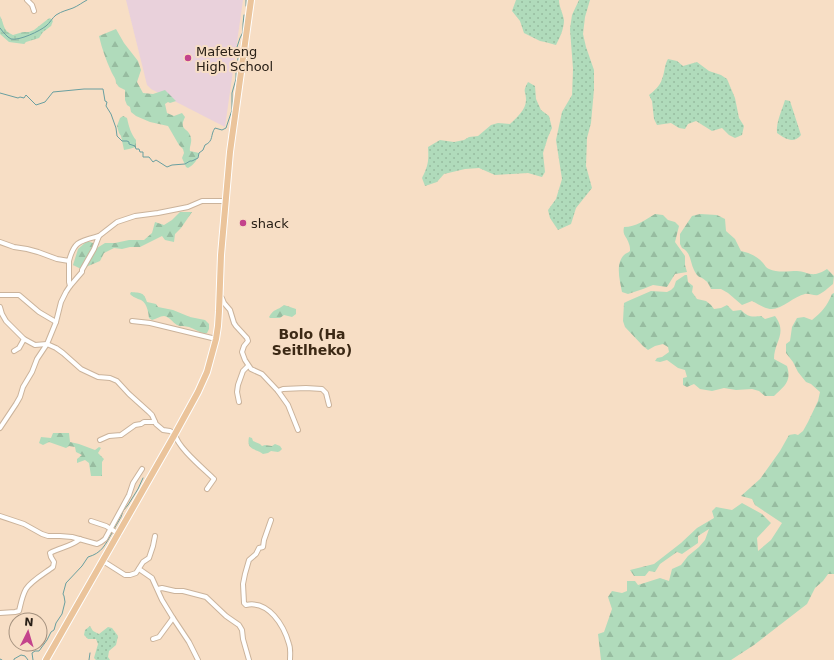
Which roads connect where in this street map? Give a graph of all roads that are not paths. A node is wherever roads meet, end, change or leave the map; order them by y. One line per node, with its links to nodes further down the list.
1 (27, 0): 3 (street)
2 (251, 0): 4 (main road)
3 (34, 11)
4 (225, 201): 5 (street); 10 (main road)
5 (99, 236): 7 (street); 8 (street)
6 (0, 242): 7 (street)
7 (69, 261): 8 (street)
8 (70, 286): 13 (street)
9 (0, 296): 13 (street)
10 (219, 297): 15 (main road); 18 (street)
11 (0, 307): 14 (street)
12 (132, 321): 15 (street)
13 (56, 322): 16 (street)
14 (24, 339): 16 (street); 17 (street)
15 (216, 339): 25 (main road)
16 (47, 344): 22 (street); 23 (street)
17 (14, 351)
18 (248, 366): 19 (street); 20 (street)
19 (278, 391): 21 (street); 24 (street)
20 (239, 402)
21 (329, 405)
22 (155, 422): 25 (street); 26 (street)
23 (0, 428)
24 (298, 430)
25 (175, 434): 28 (street); 33 (main road)
26 (100, 440)
27 (142, 469): 32 (street)
28 (207, 489)
29 (0, 516): 35 (street)
30 (271, 520): 45 (street)
31 (91, 522): 32 (street)
32 (110, 529): 33 (street); 35 (street)
33 (119, 534): 36 (main road)
34 (155, 536): 37 (street)
35 (80, 539): 39 (street)
36 (103, 561): 37 (street); 42 (main road)
37 (139, 569): 38 (street)
38 (158, 589): 40 (street); 44 (street)
39 (0, 613)
40 (173, 618): 41 (street); 43 (street)
41 (153, 639)
42 (46, 660)
43 (198, 660)
44 (248, 660)
45 (290, 660)

